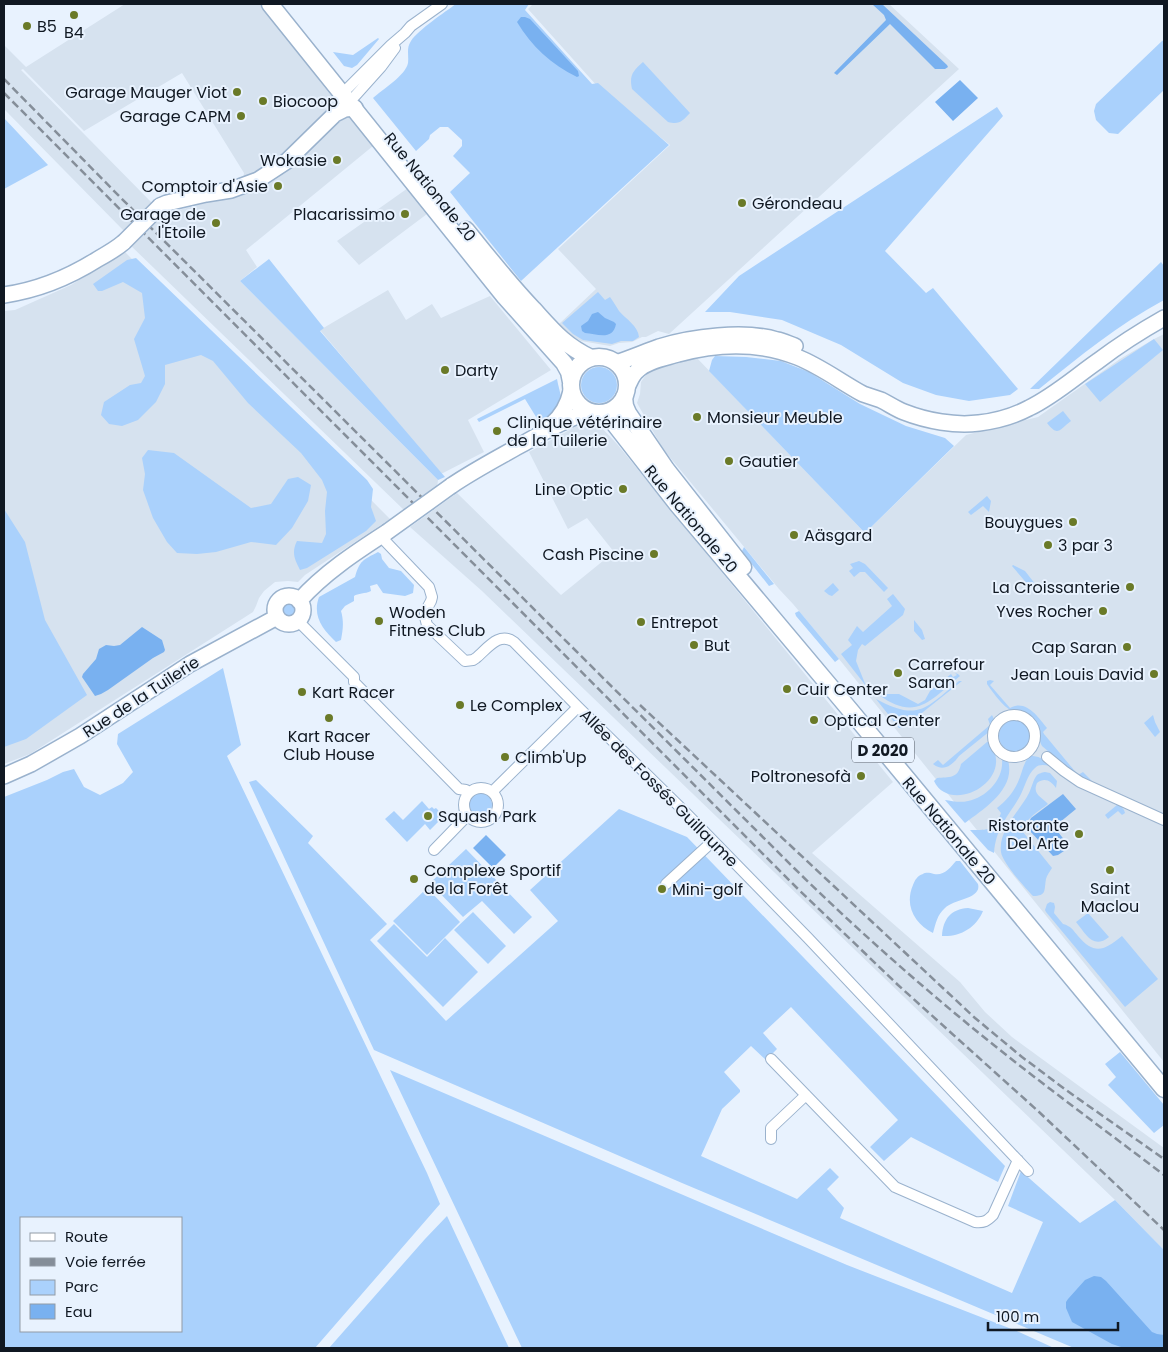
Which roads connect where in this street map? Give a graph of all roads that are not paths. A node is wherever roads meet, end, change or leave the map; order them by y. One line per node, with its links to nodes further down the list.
1 (270, 4): 5 (main road, Rue Nationale 20)
2 (280, 4): 5 (main road, Rue Nationale 20)
3 (442, 4): 4 (street)
4 (405, 33): 5 (street); 5 (street)
5 (351, 99): 6 (street); 6 (street); 10 (main road, Rue Nationale 20); 12 (main road, Rue Nationale 20)
6 (212, 192): 7 (street, bridge)
7 (4, 295)
8 (1164, 318): 9 (street)
9 (664, 352): 11 (street); 13 (street)
10 (591, 358): 11 (main road); 12 (main road)
11 (616, 363): 13 (main road)
12 (571, 386): 14 (main road); 15 (street)
13 (626, 392): 14 (main road); 33 (main road, Rue Nationale 20 / D 2020)
14 (594, 413): 15 (street); 32 (main road, Rue Nationale 20 / D 2020)
15 (536, 437): 16 (street, bridge)
16 (384, 534): 17 (street); 20 (street, Allée des Fossés Guillaume)
17 (299, 601): 18 (street); 19 (street)
18 (276, 617): 19 (street); 23 (street, Rue de la Tuilerie)
19 (298, 621): 24 (street)
20 (578, 707): 25 (street); 28 (street, Allée des Fossés Guillaume)
21 (1019, 756): 21 (street)
22 (1047, 757): 27 (street)
23 (4, 776)
24 (467, 792): 25 (street); 26 (street)
25 (492, 792): 26 (street)
26 (467, 816): 29 (street)
27 (1164, 820)
28 (713, 841): 30 (street); 38 (street, Allée des Fossés Guillaume)
29 (434, 850)
30 (666, 884)
31 (771, 1059): 36 (street)
32 (1139, 1059): 34 (main road, D 2020); 35 (main road, Rue Nationale 20 / D 2020)
33 (1164, 1071)
34 (1164, 1082)
35 (1164, 1089)
36 (806, 1096): 37 (street); 38 (street)
37 (771, 1139)
38 (1018, 1160): 39 (street, Allée des Fossés Guillaume)
39 (1028, 1171)

